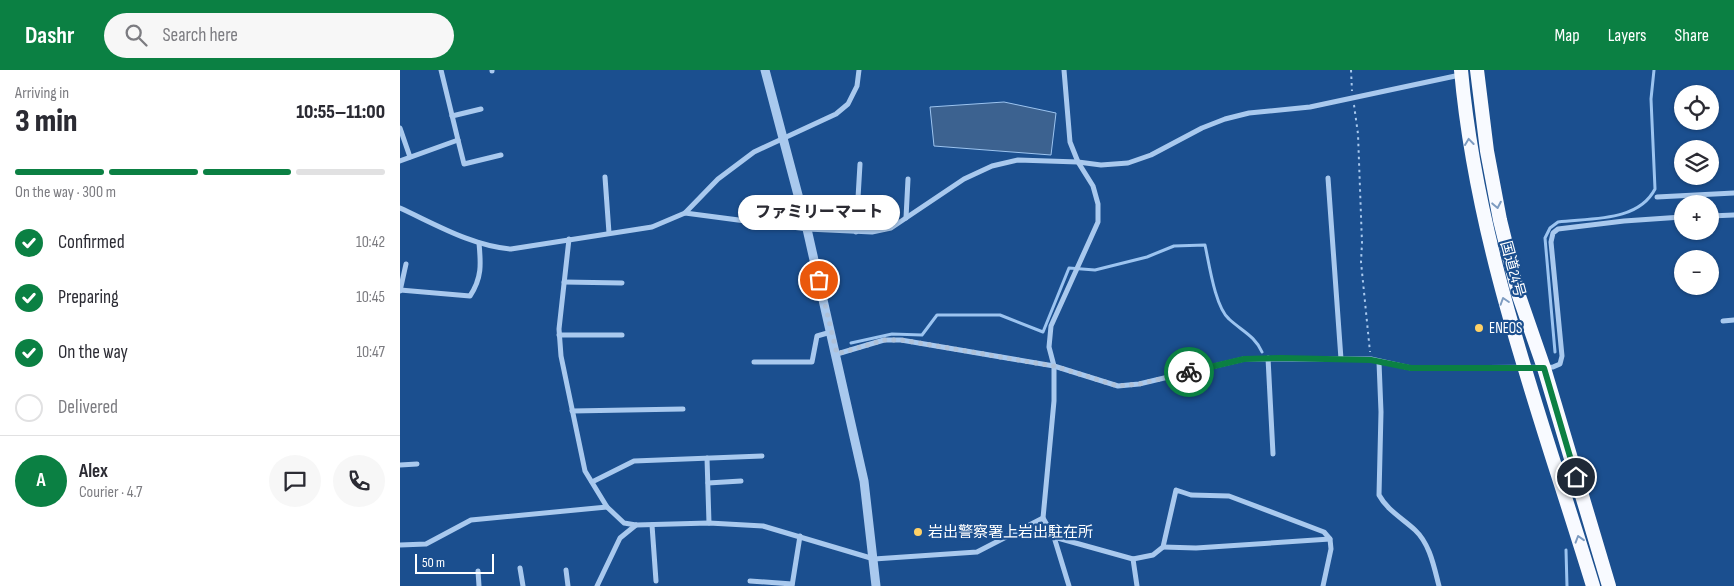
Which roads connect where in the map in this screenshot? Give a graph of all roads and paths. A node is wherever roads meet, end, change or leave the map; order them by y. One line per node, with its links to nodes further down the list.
1 (441, 70): 10 (street)
2 (765, 70): 13 (street)
3 (859, 70): 13 (street)
4 (1064, 70): 17 (street)
5 (1351, 70): 8 (path)
6 (1476, 70): 7 (street); 51 (highway, 国道24号, one-way to 51)
7 (1461, 73): 8 (street); 52 (highway, 国道24号, one-way to 7)
8 (1353, 99): 17 (street); 47 (path)
9 (481, 109): 10 (street)
10 (452, 116): 12 (street)
11 (400, 128): 15 (street)
12 (458, 140): 14 (street); 15 (street)
13 (783, 140): 25 (street); 30 (street)
14 (501, 155)
15 (410, 157): 16 (street)
16 (400, 161)
17 (1078, 162): 28 (street); 50 (street)
18 (860, 164): 31 (street)
19 (605, 177): 32 (street)
20 (1328, 178): 46 (street)
21 (908, 179): 28 (street)
22 (1734, 193): 23 (street)
23 (1657, 197)
24 (400, 208): 34 (street)
25 (685, 213): 30 (street); 32 (street)
26 (1734, 215): 27 (street)
27 (1719, 216)
28 (906, 218): 31 (street)
29 (1674, 218): 51 (street)
30 (807, 229): 31 (street); 41 (street)
31 (856, 232)
32 (609, 233): 33 (street)
33 (569, 239): 34 (street); 36 (street)
34 (479, 243): 38 (street)
35 (406, 264): 38 (street)
36 (564, 282): 37 (street); 42 (street)
37 (622, 283)
38 (400, 291)
39 (1734, 320): 40 (street)
40 (1723, 321)
41 (832, 332): 44 (street); 48 (street)
42 (559, 335): 43 (street); 54 (street)
43 (622, 335)
44 (837, 354): 50 (street); 73 (street)
45 (1268, 358): 46 (street); 50 (street); 55 (street)
46 (1341, 359): 47 (street)
47 (1371, 360): 49 (street)
48 (754, 362)
49 (1379, 362): 52 (street); 89 (street)
50 (1054, 366): 64 (street)
51 (1544, 368): 52 (street); 91 (highway, 国道24号)
52 (1526, 369): 90 (highway, 国道24号, one-way to 52)
53 (683, 409): 54 (street)
54 (572, 411): 61 (street)
55 (1273, 454)
56 (762, 456): 57 (street)
57 (707, 458): 61 (street); 62 (street)
58 (417, 464): 59 (street)
59 (400, 465)
60 (741, 481): 62 (street)
61 (592, 482): 63 (street)
62 (708, 483): 65 (street)
63 (606, 507): 66 (street); 71 (street)
64 (1044, 518): 69 (street); 73 (street)
65 (709, 523): 67 (street); 68 (street)
66 (636, 525): 67 (street); 84 (street)
67 (652, 525): 78 (street)
68 (800, 536): 73 (street); 80 (street)
69 (1054, 537): 74 (street); 86 (street)
70 (1330, 539): 72 (street); 72 (street); 88 (street)
71 (400, 545)
72 (1163, 547): 74 (street)
73 (874, 559): 85 (street)
74 (1133, 559): 87 (street)
75 (520, 568): 82 (street)
76 (566, 570): 83 (street)
77 (478, 571): 81 (street)
78 (656, 581)
79 (750, 581): 80 (street)
80 (792, 585)
81 (479, 586)
82 (523, 586)
83 (568, 586)
84 (597, 586)
85 (876, 586)
86 (1069, 586)
87 (1137, 586)
88 (1323, 586)
89 (1439, 586)
90 (1593, 586)
91 (1609, 586)

